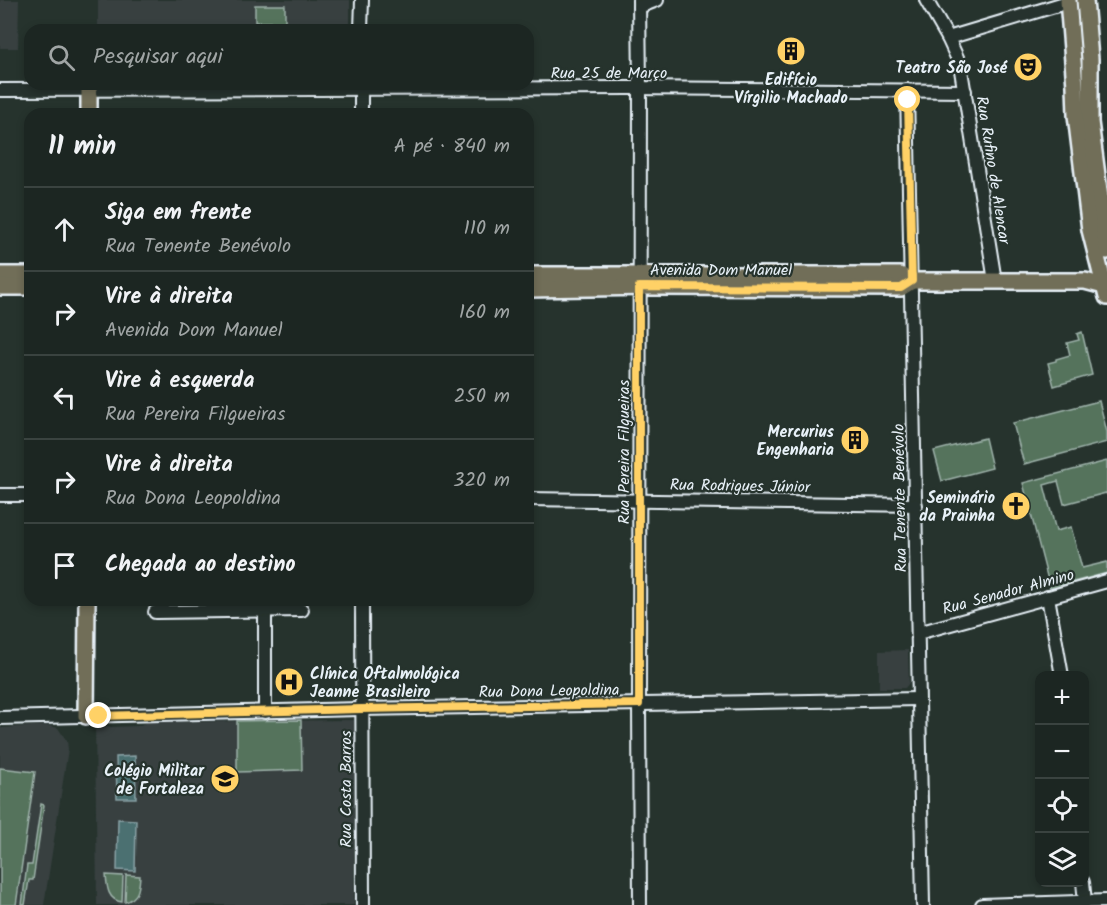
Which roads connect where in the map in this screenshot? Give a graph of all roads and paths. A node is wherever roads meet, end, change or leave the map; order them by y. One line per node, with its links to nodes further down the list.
1 (362, 0): 7 (street)
2 (657, 0): 6 (street)
3 (926, 0): 8 (street, Rua Rufino de Alencar)
4 (1085, 0): 19 (main road)
5 (1068, 1): 8 (street); 26 (main road)
6 (639, 4): 10 (street, Rua Pereira Filgueiras)
7 (362, 24)
8 (948, 38): 16 (street, Rua Rufino de Alencar)
9 (534, 88): 10 (street, Rua 25 de Março)
10 (640, 88): 15 (street, Rua 25 de Março); 23 (street, Rua Pereira Filgueiras)
11 (0, 90): 12 (street, Rua 25 de Março)
12 (24, 90)
13 (89, 90): 17 (main road)
14 (361, 90): 18 (street)
15 (907, 90): 16 (street, Rua 25 de Março); 24 (street, Rua Tenente Benévolo)
16 (965, 91): 25 (street, Rua Rufino de Alencar)
17 (89, 108)
18 (361, 108)
19 (1107, 250)
20 (0, 275): 21 (main road)
21 (24, 275)
22 (534, 275): 23 (main road, Avenida Dom Manuel)
23 (640, 281): 24 (main road, Avenida Dom Manuel); 29 (main road, Avenida Dom Manuel); 33 (street, Rua Pereira Filgueiras)
24 (912, 281): 25 (main road, Avenida Dom Manuel); 34 (street, Rua Tenente Benévolo)
25 (995, 281): 26 (main road, Avenida Dom Manuel)
26 (1105, 283)
27 (0, 287): 28 (main road)
28 (24, 287)
29 (534, 289)
30 (0, 495): 31 (street)
31 (24, 495)
32 (534, 499): 33 (street, Rua Rodrigues Júnior)
33 (640, 500): 34 (street, Rua Rodrigues Júnior); 47 (street, Rua Pereira Filgueiras)
34 (916, 505): 44 (street, Rua Tenente Benévolo)
35 (1107, 581): 36 (street, Rua Senador Almino)
36 (1048, 597): 44 (street, Rua Senador Almino); 45 (street)
37 (87, 606): 50 (main road)
38 (249, 606): 43 (street)
39 (265, 606): 49 (street)
40 (272, 606): 42 (street)
41 (362, 606): 48 (street, Rua Costa Barros)
42 (302, 610)
43 (154, 612)
44 (918, 633): 46 (street, Rua Tenente Benévolo)
45 (1061, 671)
46 (918, 699): 47 (street, Rua Dona Leopoldina); 57 (street, Rua Tenente Benévolo)
47 (639, 704): 48 (street, Rua Dona Leopoldina); 56 (street, Rua Pereira Filgueiras)
48 (361, 709): 49 (street, Rua Dona Leopoldina); 55 (street, Rua Costa Barros)
49 (266, 712): 50 (street, Rua Dona Leopoldina)
50 (86, 716): 51 (street, Rua Dona Leopoldina)
51 (0, 718)
52 (1084, 887): 54 (street)
53 (1107, 901): 54 (street)
54 (1085, 902): 58 (street)
55 (363, 905)
56 (640, 905)
57 (923, 905)
58 (982, 905)

